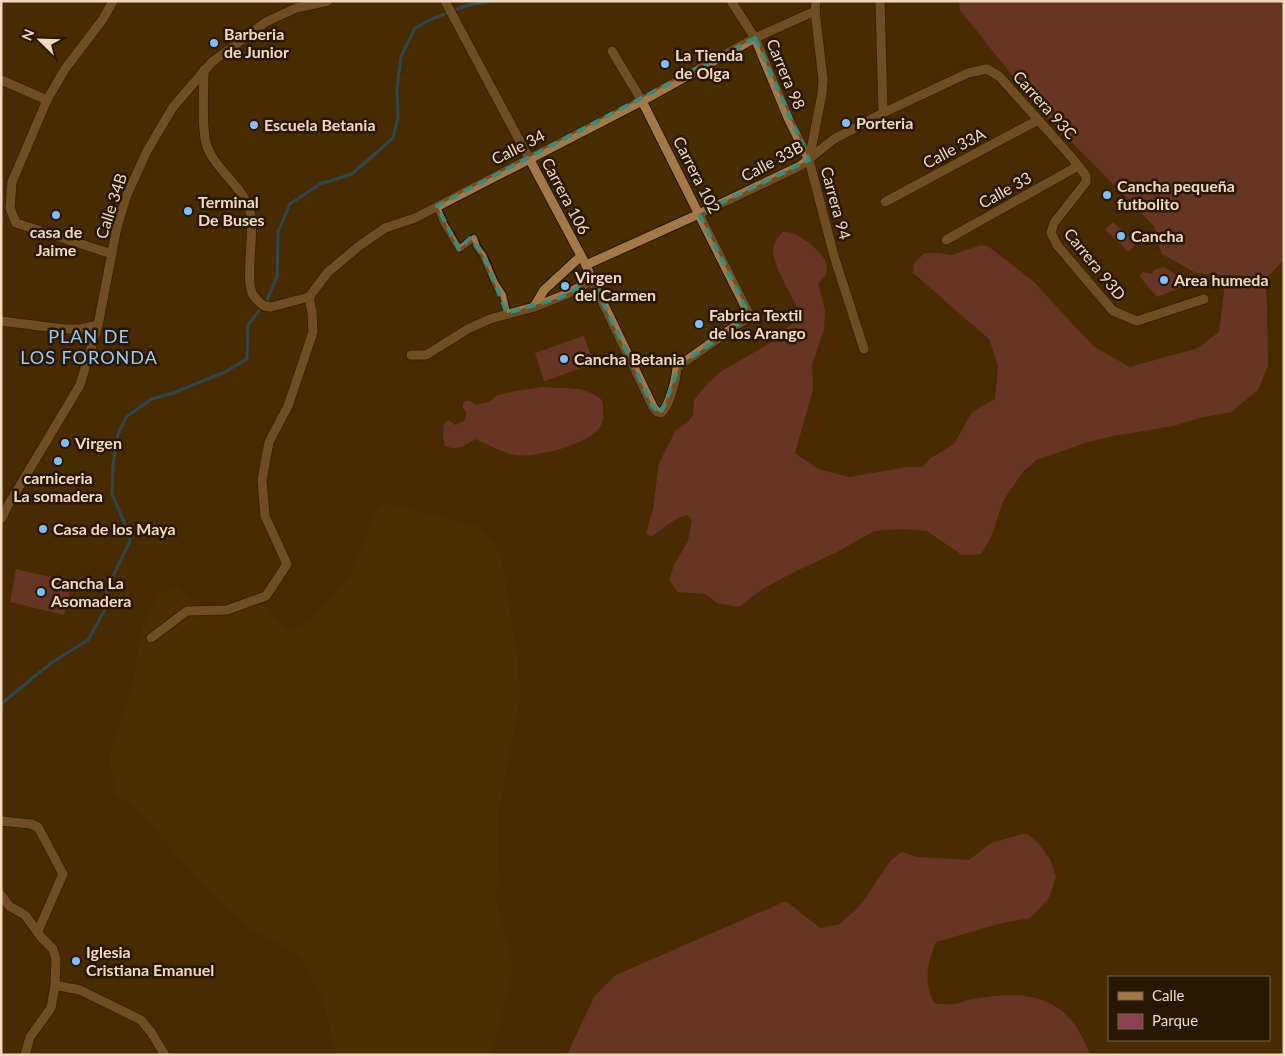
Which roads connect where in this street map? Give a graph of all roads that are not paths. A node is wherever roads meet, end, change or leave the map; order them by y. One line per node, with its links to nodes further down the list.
1 (113, 1): 13 (street)
2 (328, 1): 10 (street, Calle 34B)
3 (446, 1): 17 (street, Carrera 106)
4 (731, 1): 8 (street, Carrera 98)
5 (816, 1): 7 (street, Carrera 94)
6 (880, 1): 15 (street)
7 (815, 11): 8 (street, Calle 34); 18 (street, Carrera 94)
8 (755, 38): 14 (street, Calle 34); 18 (street, Carrera 98)
9 (612, 51): 14 (street, Carrera 102)
10 (204, 70): 25 (street, Calle 34B); 29 (street)
11 (968, 73): 15 (street, Calle 33B); 16 (street, Carrera 93C)
12 (1, 80): 13 (street)
13 (47, 100): 25 (street)
14 (642, 101): 17 (street, Calle 34); 23 (street, Carrera 102)
15 (883, 114): 18 (street, Calle 33B)
16 (1038, 120): 19 (street, Carrera 93C); 21 (street, Calle 33A)
17 (528, 159): 22 (street, Calle 34); 26 (street, Carrera 106)
18 (809, 160): 23 (street, Calle 33B); 35 (street, Carrera 94)
19 (1078, 166): 20 (street, Carrera 93C); 24 (street, Calle 33)
20 (1086, 182): 30 (street, Carrera 93D)
21 (885, 202)
22 (437, 206): 29 (street, Calle 34); 32 (street)
23 (700, 214): 27 (street, Calle 33B); 37 (street, Carrera 102)
24 (946, 240)
25 (112, 254): 34 (street, Calle 34B)
26 (581, 256): 27 (street, Carrera 106); 31 (street)
27 (586, 265): 28 (street, Carrera 106)
28 (592, 280): 31 (street); 37 (street, Carrera 106)
29 (309, 297): 39 (street)
30 (1204, 299)
31 (534, 307): 32 (street)
32 (507, 313): 36 (street)
33 (1, 321): 34 (street)
34 (98, 325): 38 (street, Calle 34B)
35 (864, 349)
36 (411, 355)
37 (653, 408)
38 (1, 519)
39 (151, 638)
40 (1, 821): 42 (street)
41 (1, 895): 42 (street)
42 (38, 931): 43 (street)
43 (55, 985): 44 (street); 45 (street)
44 (25, 1055)
45 (165, 1055)

